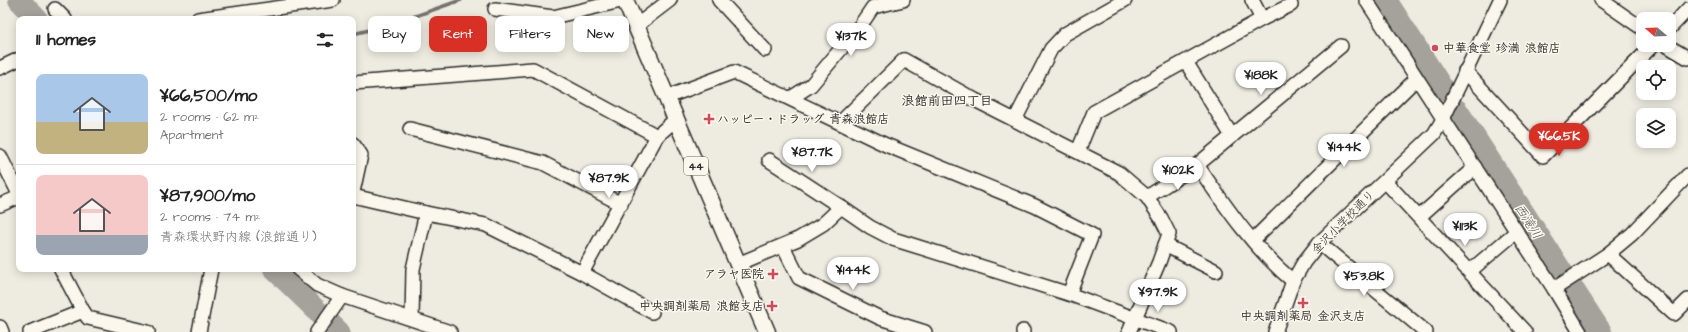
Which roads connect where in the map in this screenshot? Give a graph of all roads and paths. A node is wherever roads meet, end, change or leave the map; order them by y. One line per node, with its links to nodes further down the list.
1 (333, 0): 16 (street)
2 (625, 0): 13 (street); 20 (main road, 44)
3 (670, 0): 20 (street)
4 (719, 0): 22 (street)
5 (903, 0): 33 (street)
6 (1125, 0): 36 (street)
7 (1252, 0): 17 (street)
8 (1366, 0): 30 (street)
9 (1500, 0): 29 (street, 金沢小学校通り)
10 (1601, 0): 19 (street)
11 (1291, 5): 17 (street)
12 (55, 9): 15 (street)
13 (495, 9)
14 (1688, 9): 18 (street)
15 (62, 16)
16 (219, 16)
17 (1262, 19): 27 (street)
18 (1676, 22)
19 (1636, 24)
20 (636, 26): 32 (main road, 44)
21 (1340, 46): 40 (street)
22 (765, 50)
23 (1676, 51): 25 (street)
24 (1646, 52): 29 (street)
25 (1688, 58)
26 (16, 60): 28 (street)
27 (1186, 62): 40 (street); 42 (street)
28 (0, 68)
29 (1465, 70): 35 (street, 金沢小学校通り)
30 (1416, 79): 35 (street); 60 (street)
31 (356, 82): 39 (street)
32 (666, 97): 33 (street); 34 (main road, 44)
33 (791, 98): 37 (street)
34 (676, 119): 39 (street); 65 (main road, 44)
35 (1443, 119): 46 (street); 49 (street, 金沢小学校通り)
36 (1014, 120): 37 (street); 42 (street)
37 (841, 122): 74 (street)
38 (410, 129): 54 (street)
39 (657, 136): 54 (street)
40 (1232, 136): 45 (street)
41 (356, 148): 48 (street)
42 (1078, 151): 52 (street)
43 (0, 156): 50 (street)
44 (769, 160): 56 (street)
45 (1197, 165): 52 (street); 60 (street)
46 (1475, 167): 58 (street); 59 (street)
47 (1688, 175): 64 (street)
48 (356, 178)
49 (1385, 181): 58 (street); 61 (street, 金沢小学校通り)
50 (16, 188)
51 (356, 197): 57 (street)
52 (1147, 197): 62 (street)
53 (16, 199): 55 (street)
54 (621, 204): 71 (street)
55 (0, 205)
56 (841, 207): 63 (street); 74 (street)
57 (426, 213): 71 (street); 80 (street)
58 (1419, 217): 67 (street)
59 (1516, 232): 67 (street); 73 (street)
60 (1253, 240): 72 (street)
61 (1319, 244): 72 (street, 金沢小学校通り); 93 (street)
62 (1165, 245): 66 (street); 79 (street)
63 (783, 246): 65 (street); 89 (street)
64 (1608, 254): 73 (street); 76 (street)
65 (738, 264): 88 (main road, 44)
66 (1216, 271)
67 (1470, 271): 94 (street)
68 (63, 272): 77 (street)
69 (210, 272): 85 (street)
70 (301, 272): 75 (street)
71 (582, 273): 78 (street)
72 (1293, 281): 92 (street, 金沢小学校通り)
73 (1562, 284): 95 (street)
74 (1069, 294): 79 (street)
75 (342, 296): 80 (street); 86 (street)
76 (1688, 300)
77 (83, 311): 83 (street); 84 (street)
78 (652, 312)
79 (1135, 318): 90 (street); 91 (street)
80 (412, 319): 87 (street)
81 (0, 327): 82 (street)
82 (2, 332)
83 (30, 332)
84 (148, 332)
85 (199, 332)
86 (317, 332)
87 (450, 332)
88 (767, 332)
89 (925, 332)
90 (1129, 332)
91 (1171, 332)
92 (1275, 332)
93 (1426, 332)
94 (1525, 332)
95 (1580, 332)

